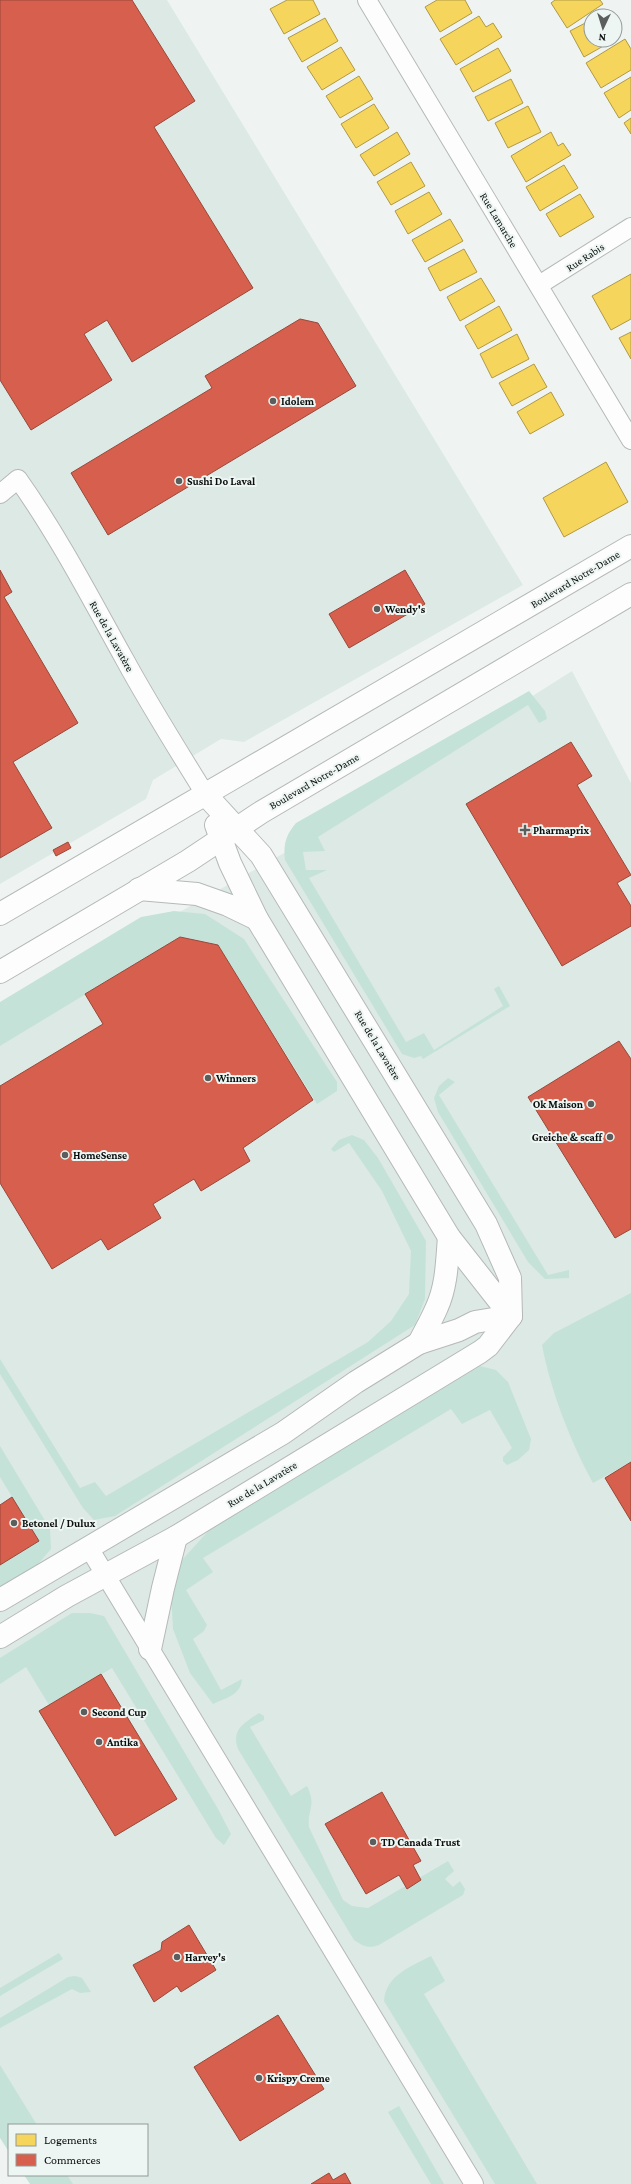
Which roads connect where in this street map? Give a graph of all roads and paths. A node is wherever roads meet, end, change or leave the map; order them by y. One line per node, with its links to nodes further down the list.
1 (367, 0): 3 (street, Rue Lamarche)
2 (631, 227): 3 (street, Rue Rabis)
3 (539, 285): 4 (street, Rue Lamarche)
4 (631, 440)
5 (0, 494): 8 (street, Rue de la Lavatère)
6 (631, 546): 8 (street, Boulevard Notre-Dame)
7 (631, 594): 9 (street, Boulevard Notre-Dame)
8 (205, 794): 9 (street, Rue de la Lavatère); 11 (street, Boulevard Notre-Dame)
9 (229, 833): 10 (street, Boulevard Notre-Dame); 12 (street, Rue de la Lavatère); 15 (street, Rue de la Lavatère)
10 (140, 889): 12 (street); 13 (street, Boulevard Notre-Dame)
11 (0, 914)
12 (257, 919): 14 (street, Rue de la Lavatère)
13 (0, 972)
14 (449, 1237): 15 (street, Rue de la Lavatère); 16 (street)
15 (511, 1316): 16 (street); 17 (street, Rue de la Lavatère)
16 (419, 1343): 18 (street)
17 (176, 1537): 19 (street, Rue de la Lavatère); 22 (street)
18 (89, 1548): 19 (street); 20 (street)
19 (105, 1576): 21 (street, Rue de la Lavatère); 22 (street)
20 (0, 1600)
21 (0, 1637)
22 (150, 1649): 23 (street)
23 (474, 2184)

